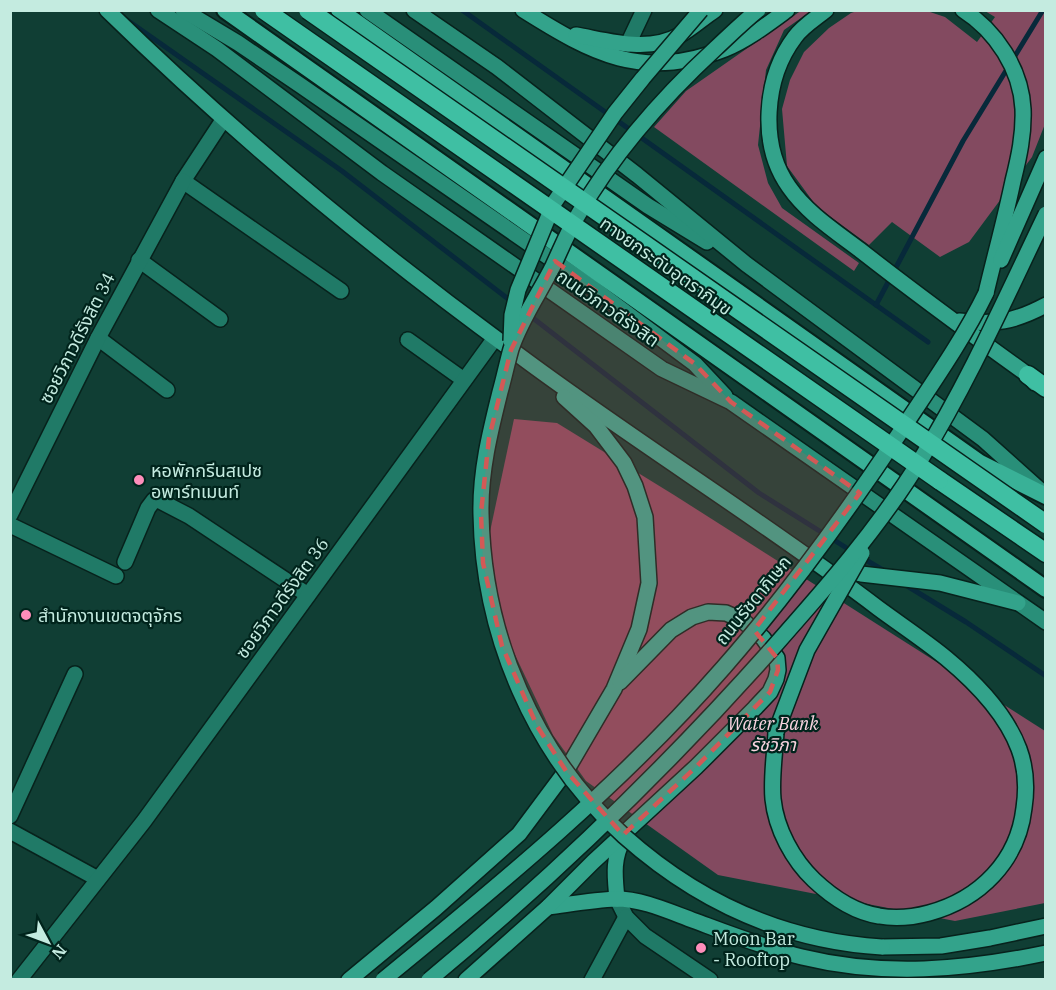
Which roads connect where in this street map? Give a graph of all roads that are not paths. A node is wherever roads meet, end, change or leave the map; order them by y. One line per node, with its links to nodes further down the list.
1 (106, 10): 20 (main road)
2 (158, 10): 40 (main road, ถนนวิภาวดีรังสิต)
3 (183, 10): 40 (main road)
4 (225, 10): 50 (highway, ถนนวิภาวดีรังสิต)
5 (264, 10): 46 (highway, ทางยกระดับอุตราภิมุข, bridge)
6 (308, 10): 44 (highway, ทางยกระดับอุตราภิมุข, bridge)
7 (339, 10): 41 (highway)
8 (367, 10): 25 (main road)
9 (414, 10): 25 (main road)
10 (523, 10): 18 (main road)
11 (644, 10): 19 (street)
12 (701, 10): 34 (main road, bridge)
13 (715, 10): 19 (main road)
14 (758, 10): 34 (main road, bridge)
15 (787, 10): 18 (main road)
16 (826, 10): 30 (main road)
17 (963, 10): 27 (main road)
18 (561, 33): 19 (main road)
19 (628, 44)
20 (223, 120): 22 (street, ซอยวิภาวดีรังสิต 34); 32 (main road)
21 (1046, 158): 27 (main road, ถนนรัชดาภิเษก)
22 (183, 181): 24 (street, ซอยวิภาวดีรังสิต 34); 26 (street)
23 (1046, 214): 43 (main road, bridge)
24 (139, 260): 29 (street); 31 (street, ซอยวิภาวดีรังสิต 34)
25 (746, 264): 41 (main road)
26 (341, 291)
27 (986, 293): 67 (main road, ถนนรัชดาภิเษก, bridge)
28 (1046, 305): 30 (main road)
29 (220, 319)
30 (950, 320): 35 (main road)
31 (98, 338): 38 (street); 42 (street, ซอยวิภาวดีรังสิต 34)
32 (495, 338): 34 (main road); 36 (street, ซอยวิภาวดีรังสิต 36)
33 (408, 340): 36 (street)
34 (516, 353): 48 (main road); 55 (main road); 63 (main road, bridge)
35 (1028, 375): 37 (highway); 39 (main road)
36 (464, 380): 51 (street, ซอยวิภาวดีรังสิต 36)
37 (1046, 388)
38 (167, 390)
39 (1046, 394)
40 (731, 402): 52 (main road, ถนนวิภาวดีรังสิต)
41 (1046, 495)
42 (10, 515)
43 (881, 519): 48 (main road, bridge); 68 (main road, bridge)
44 (1046, 524)
45 (10, 525): 49 (street)
46 (1046, 554)
47 (125, 562): 51 (street)
48 (818, 562): 52 (main road)
49 (116, 576)
50 (1046, 589)
51 (308, 595): 59 (street, ซอยวิภาวดีรังสิต 36)
52 (1018, 603): 53 (main road, ถนนวิภาวดีรังสิต)
53 (1046, 622)
54 (75, 674): 56 (street)
55 (614, 689): 57 (main road); 66 (main road)
56 (10, 816)
57 (630, 828): 60 (main road); 61 (main road)
58 (10, 831): 59 (street)
59 (98, 879): 65 (street, ซอยวิภาวดีรังสิต 36)
60 (617, 899): 61 (main road); 62 (street); 64 (main road)
61 (548, 907): 69 (main road)
62 (626, 917): 70 (street); 71 (street)
63 (1046, 926)
64 (1046, 953)
65 (19, 980)
66 (349, 980)
67 (382, 980)
68 (429, 980)
69 (466, 980)
70 (592, 980)
71 (710, 980)

